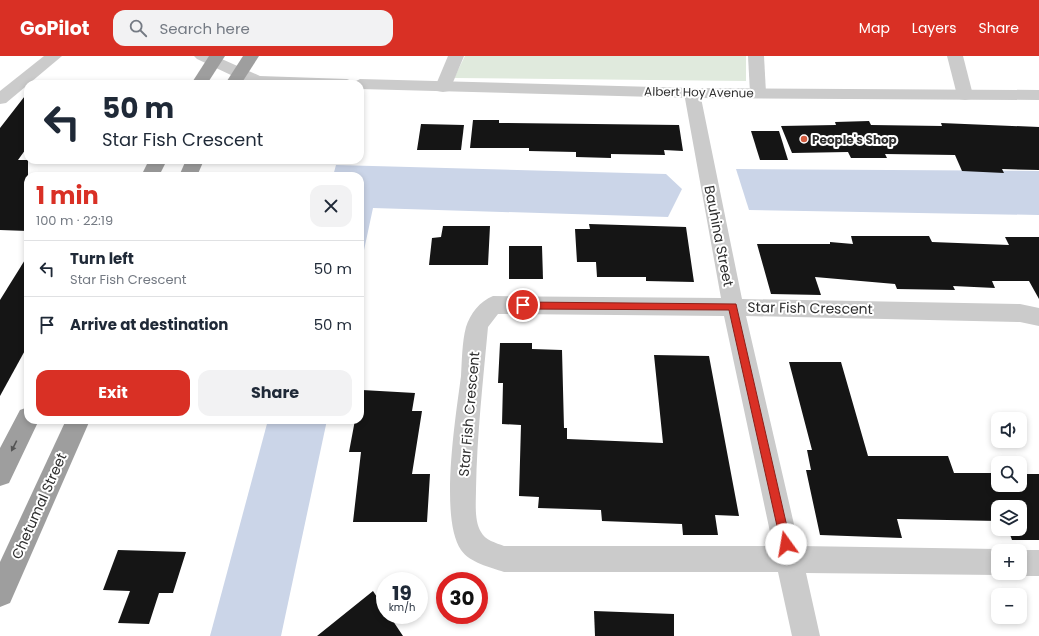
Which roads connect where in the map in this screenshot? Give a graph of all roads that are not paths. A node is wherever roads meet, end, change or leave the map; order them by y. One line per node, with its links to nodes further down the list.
1 (54, 56): 16 (street)
2 (251, 56): 7 (highway)
3 (456, 56): 11 (street)
4 (756, 56): 13 (street)
5 (955, 56): 14 (street)
6 (211, 58): 7 (street); 8 (highway)
7 (236, 78): 9 (street)
8 (201, 80)
9 (246, 80)
10 (364, 84): 11 (street, Albert Hoy Avenue)
11 (443, 87): 12 (street, Albert Hoy Avenue)
12 (692, 93): 13 (street, Albert Hoy Avenue); 17 (street, Bauhina Street)
13 (758, 93): 14 (street, Albert Hoy Avenue)
14 (965, 95): 15 (street, Albert Hoy Avenue)
15 (1039, 95)
16 (0, 99)
17 (733, 307): 18 (street, Star Fish Crescent); 23 (street, Bauhina Street); 23 (street, Star Fish Crescent)
18 (1039, 317)
19 (25, 424): 21 (highway, one-way to 21)
20 (76, 424): 22 (highway, Chetumal Street)
21 (0, 474)
22 (9, 555): 27 (highway, Chetumal Street)
23 (789, 559): 24 (street, Star Fish Crescent); 28 (street, Bauhina Street)
24 (991, 562)
25 (1027, 563): 26 (street)
26 (1039, 563)
27 (0, 593)
28 (806, 636)

